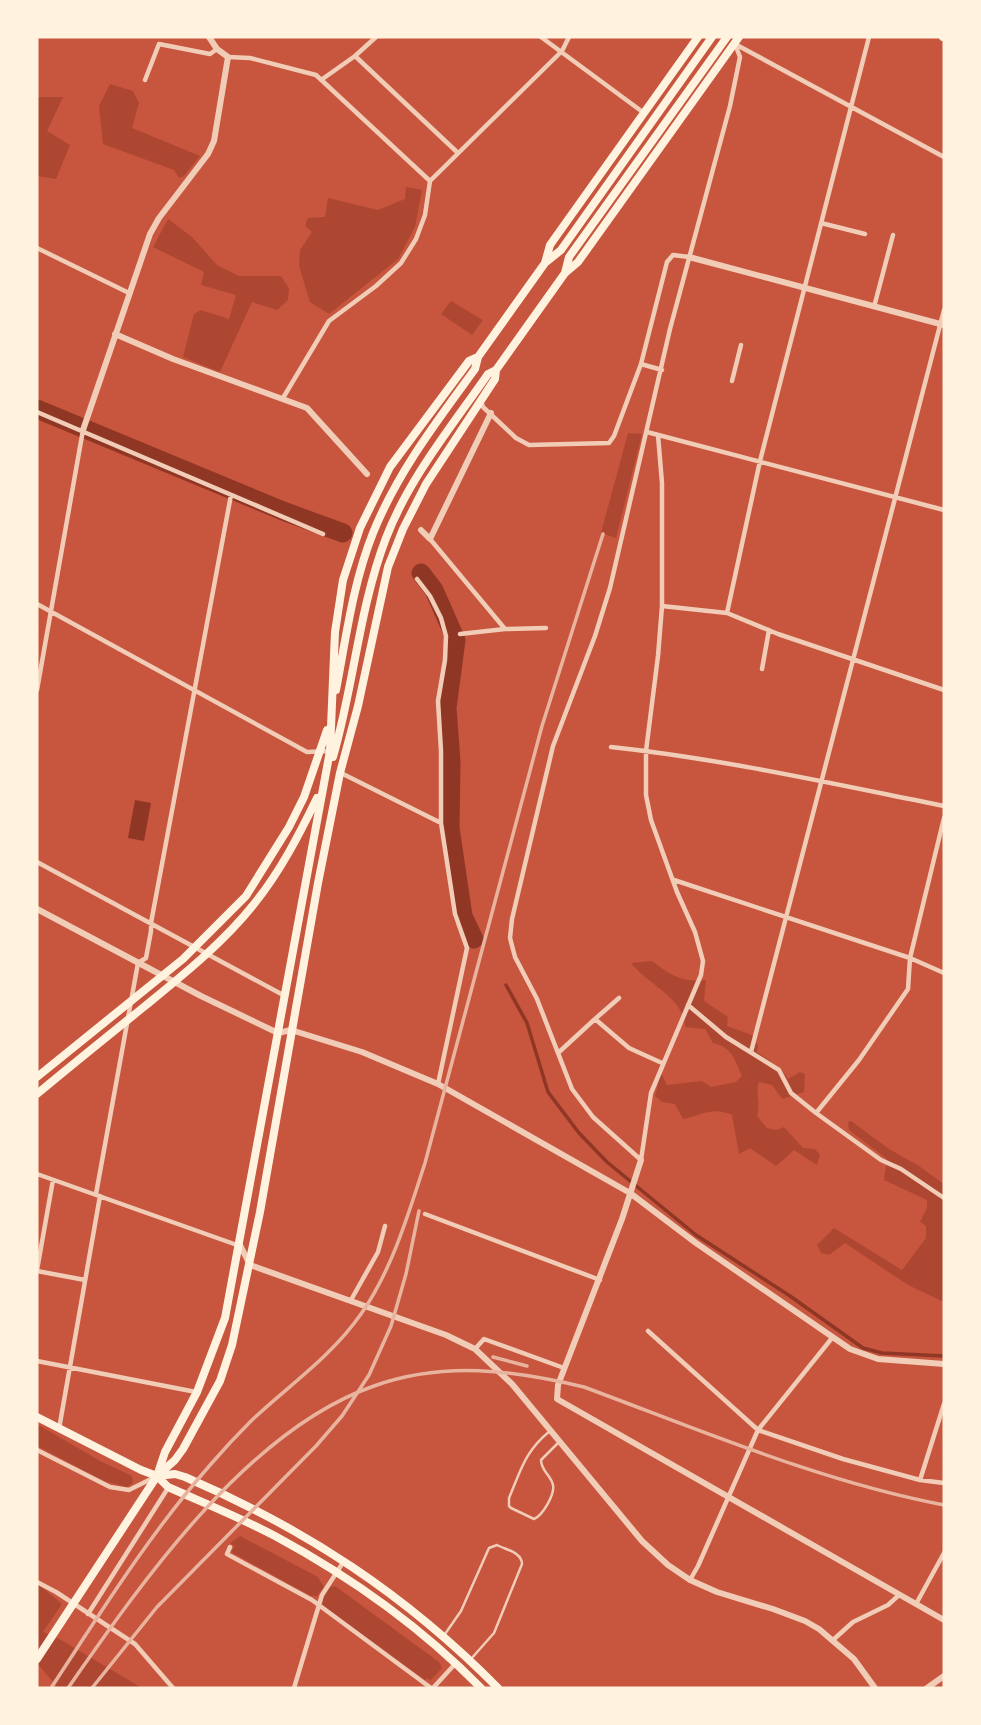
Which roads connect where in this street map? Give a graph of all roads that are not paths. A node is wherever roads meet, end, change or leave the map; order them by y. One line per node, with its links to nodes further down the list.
1 (209, 37): 10 (street)
2 (376, 37): 13 (street)
3 (541, 37): 11 (street)
4 (569, 37): 11 (street)
5 (698, 37): 17 (main road)
6 (712, 37): 26 (main road)
7 (727, 37): 27 (main road)
8 (869, 37): 16 (street)
9 (737, 40): 16 (street); 25 (street); 27 (main road)
10 (217, 49): 12 (street); 14 (street)
11 (562, 51): 17 (street); 18 (street)
12 (228, 57): 15 (street); 29 (street)
13 (355, 57): 15 (street); 18 (street)
14 (145, 80)
15 (321, 80): 20 (street)
16 (851, 107): 19 (street); 21 (street)
17 (644, 113): 26 (main road)
18 (458, 153): 20 (street)
19 (944, 157)
20 (430, 181): 40 (street)
21 (821, 223): 22 (street); 28 (street)
22 (865, 234)
23 (893, 235): 30 (street)
24 (37, 248): 29 (street)
25 (689, 257): 28 (street); 36 (street); 38 (street)
26 (545, 263): 35 (main road)
27 (565, 273): 37 (main road)
28 (804, 288): 30 (street); 47 (street)
29 (129, 293): 33 (street)
30 (874, 307): 32 (street)
31 (944, 310): 32 (street)
32 (942, 325): 50 (street)
33 (115, 334): 40 (street); 44 (street)
34 (741, 345): 39 (street)
35 (478, 357): 70 (main road); 94 (main road)
36 (641, 364): 38 (street); 43 (street)
37 (496, 370): 41 (main road); 96 (main road)
38 (662, 370): 45 (street)
39 (732, 381)
40 (283, 398): 48 (street)
41 (481, 401): 43 (street); 72 (main road)
42 (37, 412): 44 (street)
43 (491, 414): 54 (street)
44 (84, 429): 49 (street); 58 (street)
45 (647, 432): 46 (street); 92 (street)
46 (658, 435): 47 (street); 57 (street)
47 (760, 461): 50 (street); 59 (street)
48 (368, 474)
49 (231, 495): 53 (street); 68 (street)
50 (897, 497): 51 (street); 64 (street)
51 (944, 510)
52 (421, 530): 54 (street)
53 (323, 534)
54 (430, 539): 61 (street)
55 (417, 579): 76 (street)
56 (37, 604): 58 (street)
57 (662, 606): 59 (street); 71 (street)
58 (51, 611): 66 (street); 68 (street)
59 (727, 613): 62 (street)
60 (546, 628): 61 (street)
61 (505, 629): 63 (street)
62 (769, 630): 64 (street); 65 (street)
63 (460, 634)
64 (855, 660): 67 (street); 73 (street)
65 (762, 669)
66 (37, 690)
67 (944, 690)
68 (195, 692): 70 (street); 81 (street)
69 (611, 747): 71 (street)
70 (330, 751): 85 (main road)
71 (646, 751): 73 (street); 78 (street)
72 (340, 773): 76 (street); 89 (main road)
73 (822, 782): 74 (street); 80 (street)
74 (944, 806)
75 (944, 818): 82 (street)
76 (441, 823): 95 (street)
77 (37, 862): 81 (street)
78 (674, 880): 80 (street); 87 (street)
79 (37, 909): 83 (street)
80 (787, 916): 82 (street); 91 (street)
81 (150, 923): 83 (street); 85 (street)
82 (910, 958): 84 (street); 97 (street)
83 (138, 963): 90 (street); 102 (street)
84 (944, 973)
85 (285, 996): 90 (main road)
86 (620, 998): 88 (street)
87 (688, 1005): 91 (street); 93 (street)
88 (595, 1019): 92 (street); 93 (street)
89 (291, 1030): 90 (street); 95 (street); 107 (main road)
90 (278, 1033): 106 (main road)
91 (751, 1052): 97 (street)
92 (558, 1053): 98 (street)
93 (662, 1063): 98 (street)
94 (37, 1077)
95 (438, 1084): 101 (street)
96 (37, 1094)
97 (816, 1113): 103 (street)
98 (641, 1160): 101 (street)
99 (37, 1174): 100 (street)
100 (53, 1180): 102 (street); 108 (street)
101 (630, 1193): 110 (street); 113 (street)
102 (98, 1195): 106 (street); 109 (street)
103 (944, 1198)
104 (425, 1214): 110 (street)
105 (385, 1226): 111 (street)
106 (240, 1245): 107 (street); 119 (main road)
107 (250, 1265): 111 (street); 127 (main road)
108 (37, 1270): 109 (street)
109 (85, 1280): 117 (street)
110 (600, 1280): 118 (street)
111 (351, 1300): 114 (street)
112 (648, 1331): 123 (street)
113 (832, 1338): 116 (street); 123 (street)
114 (475, 1349): 118 (street); 124 (street)
115 (37, 1361): 117 (street)
116 (944, 1364)
117 (70, 1367): 119 (street); 122 (street)
118 (565, 1368): 131 (street)
119 (197, 1392): 127 (main road)
120 (944, 1404): 128 (street)
121 (37, 1417): 122 (main road)
122 (59, 1429): 127 (main road)
123 (758, 1430): 128 (street); 131 (street)
124 (550, 1431): 125 (street); 125 (lane)
125 (559, 1442): 136 (street)
126 (37, 1450): 127 (street)
127 (157, 1476): 130 (main road); 134 (main road); 146 (main road)
128 (920, 1480): 129 (street)
129 (944, 1482)
130 (168, 1487): 135 (main road); 141 (street)
131 (729, 1496): 136 (street); 138 (street)
132 (230, 1547): 140 (street)
133 (944, 1553): 139 (street)
134 (345, 1560): 135 (street); 143 (main road)
135 (337, 1572): 140 (street); 145 (main road)
136 (690, 1580): 144 (street)
137 (37, 1582): 141 (street)
138 (899, 1595): 139 (street); 144 (street)
139 (916, 1604): 142 (street)
140 (318, 1605): 151 (street); 152 (street)
141 (88, 1614): 150 (street)
142 (944, 1620)
143 (444, 1636): 145 (lane); 147 (main road); 147 (lane)
144 (833, 1640): 155 (street)
145 (445, 1654): 148 (main road)
146 (37, 1659)
147 (470, 1660): 148 (lane); 154 (main road)
148 (455, 1664): 152 (street); 153 (main road)
149 (944, 1676): 156 (street)
150 (173, 1688)
151 (295, 1688)
152 (432, 1688)
153 (481, 1688)
154 (498, 1688)
155 (875, 1688)
156 (927, 1688)

